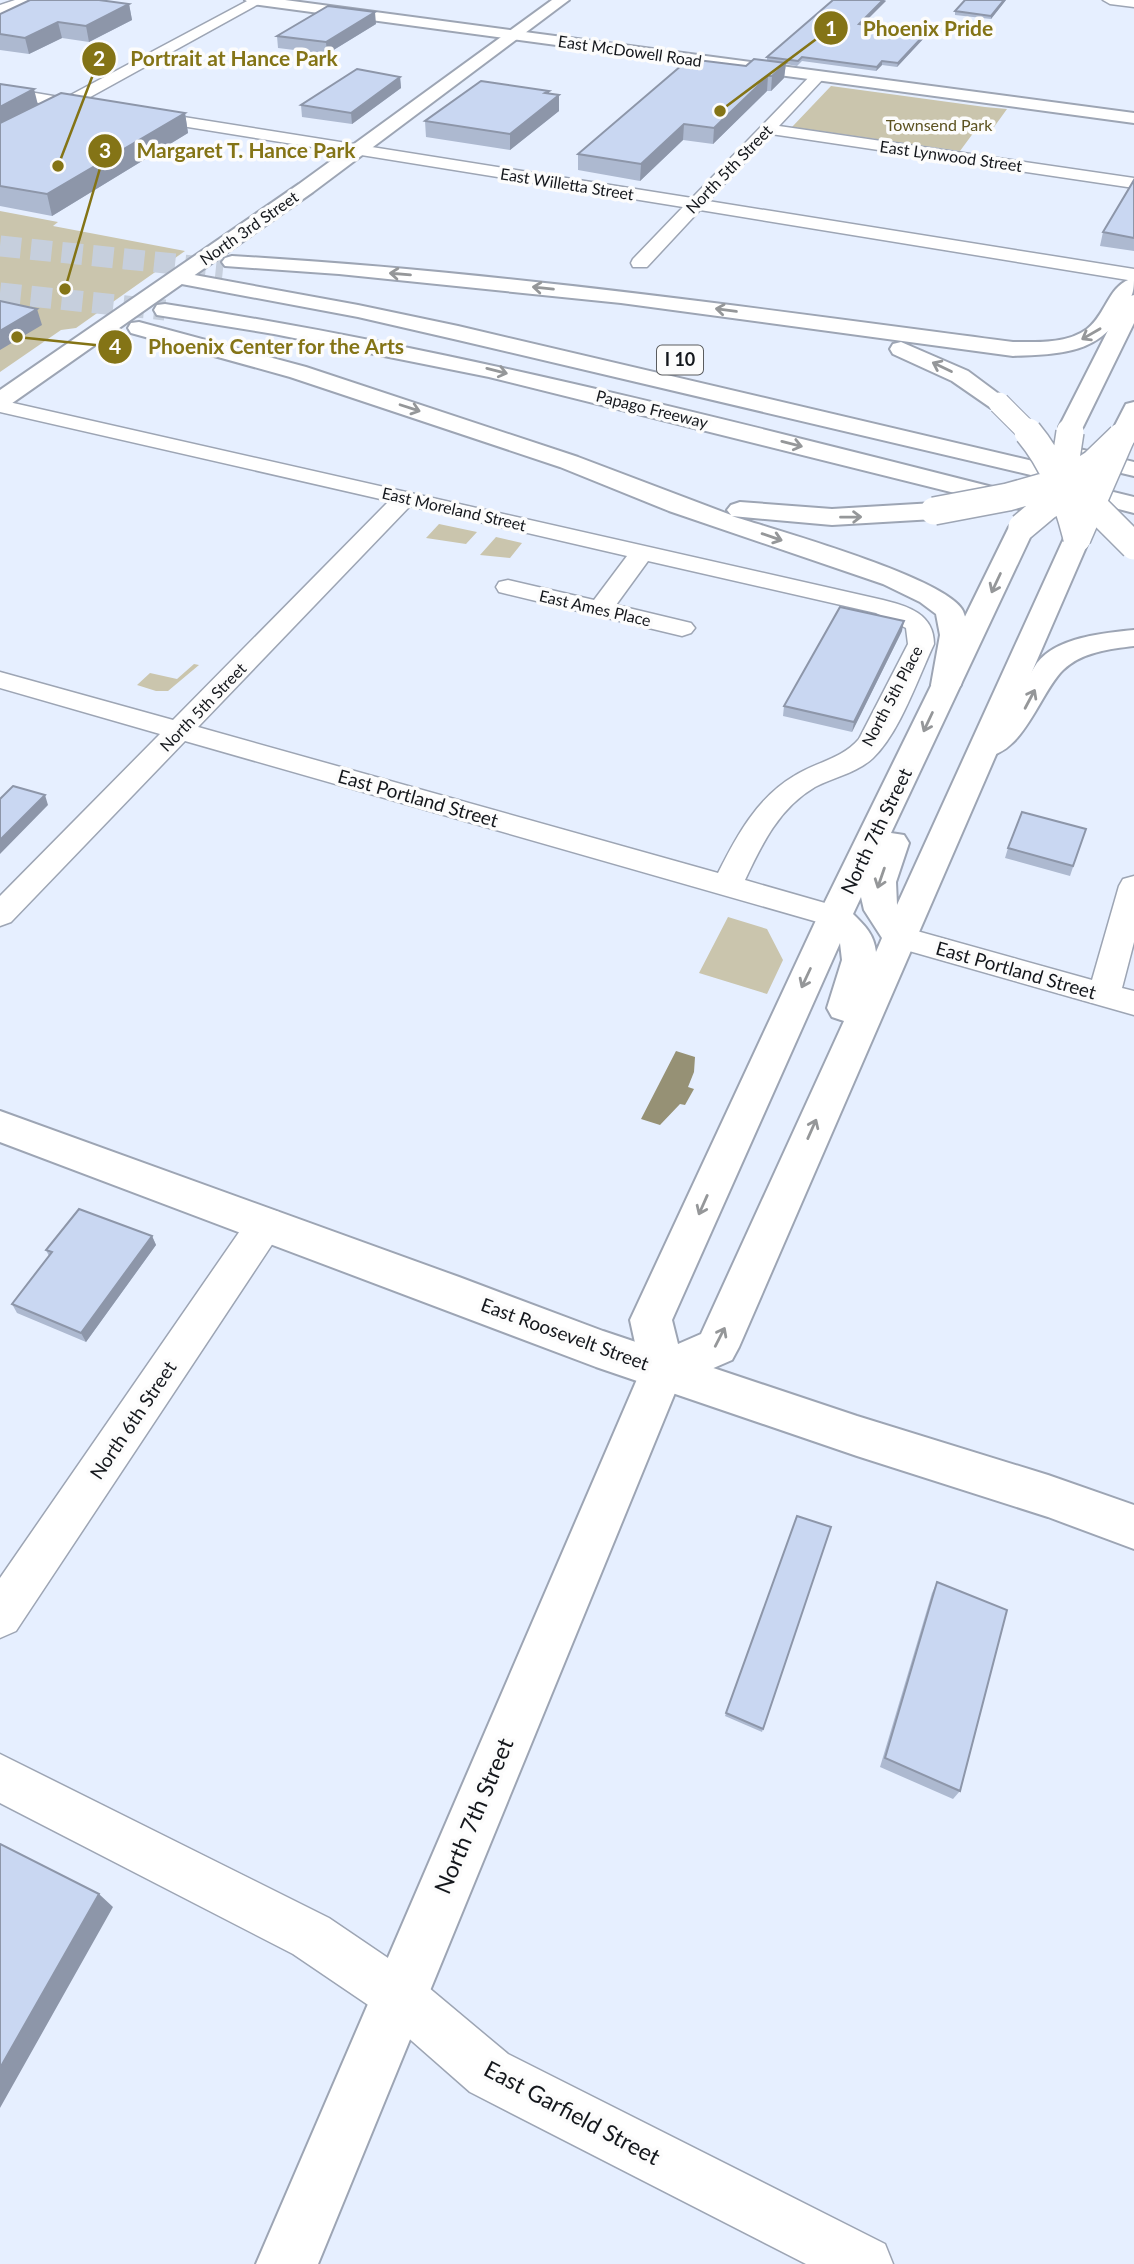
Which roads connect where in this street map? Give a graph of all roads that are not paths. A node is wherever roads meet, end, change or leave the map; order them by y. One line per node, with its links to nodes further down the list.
1 (252, 0): 4 (main road, East McDowell Road)
2 (562, 0): 8 (main road, North 3rd Street)
3 (1110, 0): 6 (street)
4 (257, 1): 8 (main road, East McDowell Road); 11 (street)
5 (34, 3): 7 (street)
6 (1134, 3)
7 (2, 17)
8 (515, 35): 9 (main road, East McDowell Road); 15 (main road, North 3rd Street)
9 (818, 76): 12 (main road, East McDowell Road); 13 (street, North 5th Street)
10 (0, 92): 11 (street, East Willetta Street)
11 (66, 103): 14 (street); 15 (street, East Willetta Street)
12 (1134, 118)
13 (768, 129): 16 (street, East Lynwood Street); 17 (street, North 5th Street)
14 (0, 139)
15 (359, 150): 17 (street, East Willetta Street); 21 (main road, North 3rd Street)
16 (1134, 183)
17 (694, 204): 18 (street, North 5th Street); 19 (street, East Willetta Street)
18 (640, 262)
19 (1134, 275)
20 (1134, 284): 24 (main road, one-way to 24)
21 (170, 292): 26 (main road, North 3rd Street); 34 (main road); 36 (main road); 37 (main road, Papago Freeway, one-way to 37)
22 (1134, 301): 32 (main road, bridge)
23 (443, 307): 24 (main road, one-way to 23)
24 (794, 320): 32 (main road, one-way to 24, bridge)
25 (139, 328): 33 (main road, one-way to 33)
26 (0, 404): 35 (street, East Moreland Street)
27 (1134, 410): 29 (main road)
28 (1002, 437): 30 (main road)
29 (1121, 437): 31 (main road, bridge); 32 (main road, bridge)
30 (1134, 470): 31 (main road)
31 (1102, 479): 32 (main road, bridge)
32 (1065, 485): 33 (main road, one-way to 32, bridge); 38 (main road, bridge); 46 (main road, North 7th Street, one-way to 46, bridge); 48 (main road, bridge)
33 (639, 488): 46 (main road, one-way to 46)
34 (1134, 492)
35 (405, 498): 39 (street, East Moreland Street); 47 (street, North 5th Street)
36 (1134, 505)
37 (1134, 530)
38 (1134, 546)
39 (642, 552): 41 (street); 42 (street, East Moreland Street)
40 (508, 587): 41 (street, East Ames Place)
41 (600, 609): 43 (street, East Ames Place)
42 (908, 615): 50 (street, North 5th Place)
43 (682, 628)
44 (1134, 638): 48 (main road, one-way to 44)
45 (0, 680): 47 (street, East Portland Street)
46 (946, 685): 49 (main road, North 7th Street, one-way to 49)
47 (179, 731): 50 (street, East Portland Street); 52 (street, North 5th Street)
48 (984, 748): 54 (main road)
49 (885, 815): 53 (main road, North 7th Street); 54 (main road, one-way to 54)
50 (727, 886): 53 (street, East Portland Street)
51 (1134, 886): 55 (street)
52 (0, 915)
53 (835, 916): 56 (main road); 59 (main road, North 7th Street, one-way to 59)
54 (899, 937): 55 (street, East Portland Street); 56 (main road)
55 (1119, 999)
56 (848, 1048): 59 (main road, one-way to 56)
57 (0, 1126): 58 (main road, East Roosevelt Street)
58 (266, 1223): 59 (main road, East Roosevelt Street); 61 (street, North 6th Street)
59 (663, 1370): 60 (main road, East Roosevelt Street); 63 (main road, North 7th Street)
60 (1134, 1527)
61 (0, 1616)
62 (0, 1778): 63 (street, East Garfield Street)
63 (398, 1995): 64 (main road, North 7th Street); 65 (street, East Garfield Street)
64 (287, 2264)
65 (865, 2264)

